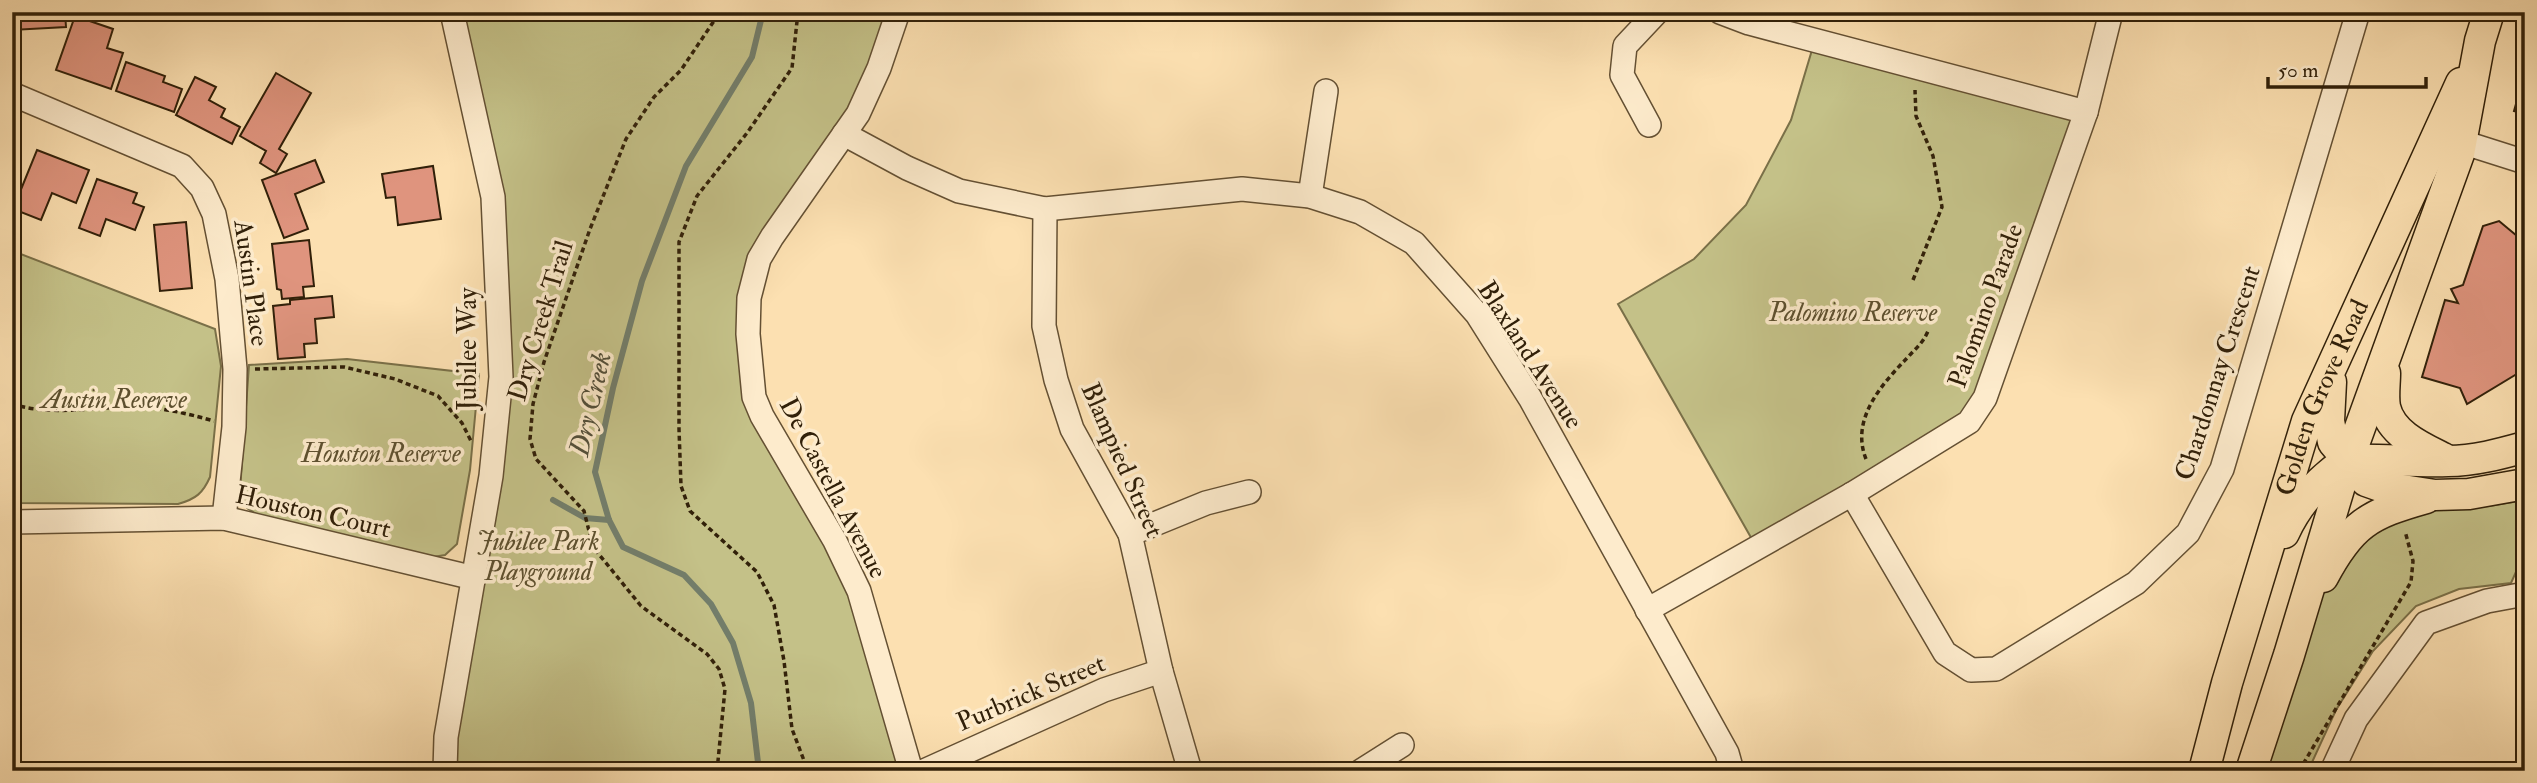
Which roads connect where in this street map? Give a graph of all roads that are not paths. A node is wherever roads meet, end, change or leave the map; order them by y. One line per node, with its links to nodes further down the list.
1 (452, 12): 30 (street, Jubilee Way)
2 (898, 12): 13 (street, De Castella Avenue)
3 (1657, 12): 12 (street)
4 (1720, 12): 11 (street)
5 (2111, 12): 11 (street, Palomino Parade)
6 (2358, 12): 25 (street, Chardonnay Crescent)
7 (2489, 12): 8 (main road, Golden Grove Road)
8 (2480, 41): 14 (main road, Golden Grove Road); 19 (main road, Golden Grove Road)
9 (1326, 91): 16 (street)
10 (12, 94): 27 (street, Austin Place)
11 (2085, 111): 25 (street, Palomino Parade)
12 (1649, 125)
13 (844, 134): 17 (street, Blaxland Avenue); 38 (street, De Castella Avenue)
14 (2462, 142): 15 (street); 18 (main road, Golden Grove Road)
15 (2525, 162)
16 (1310, 196): 17 (street, Blaxland Avenue); 32 (street, Blaxland Avenue)
17 (1045, 209): 29 (street, Blampied Street)
18 (2385, 358): 21 (main road, Golden Grove Road); 22 (main road)
19 (2331, 371): 21 (main road); 33 (main road, Golden Grove Road)
20 (2525, 447): 22 (main road)
21 (2348, 460): 22 (main road); 26 (main road); 33 (main road); 34 (main road, Golden Grove Road)
22 (2450, 461)
23 (2525, 484): 26 (main road)
24 (1249, 492): 29 (street)
25 (1852, 495): 32 (street, Palomino Parade)
26 (2435, 495): 34 (main road)
27 (224, 518): 28 (street, Houston Court); 30 (street, Houston Court)
28 (12, 522)
29 (1130, 534): 35 (street, Blampied Street)
30 (474, 578): 37 (street, Jubilee Way)
31 (2525, 594): 45 (street)
32 (1647, 610): 42 (street, Blaxland Avenue)
33 (2249, 613): 43 (main road, Golden Grove Road)
34 (2299, 624): 44 (main road, Golden Grove Road)
35 (1161, 671): 39 (street, Purbrick Street); 40 (street, Blampied Street)
36 (1402, 745): 41 (street)
37 (445, 771)
38 (911, 771)
39 (924, 771)
40 (1190, 771)
41 (1361, 771)
42 (1732, 771)
43 (2204, 771)
44 (2251, 771)
45 (2332, 771)

